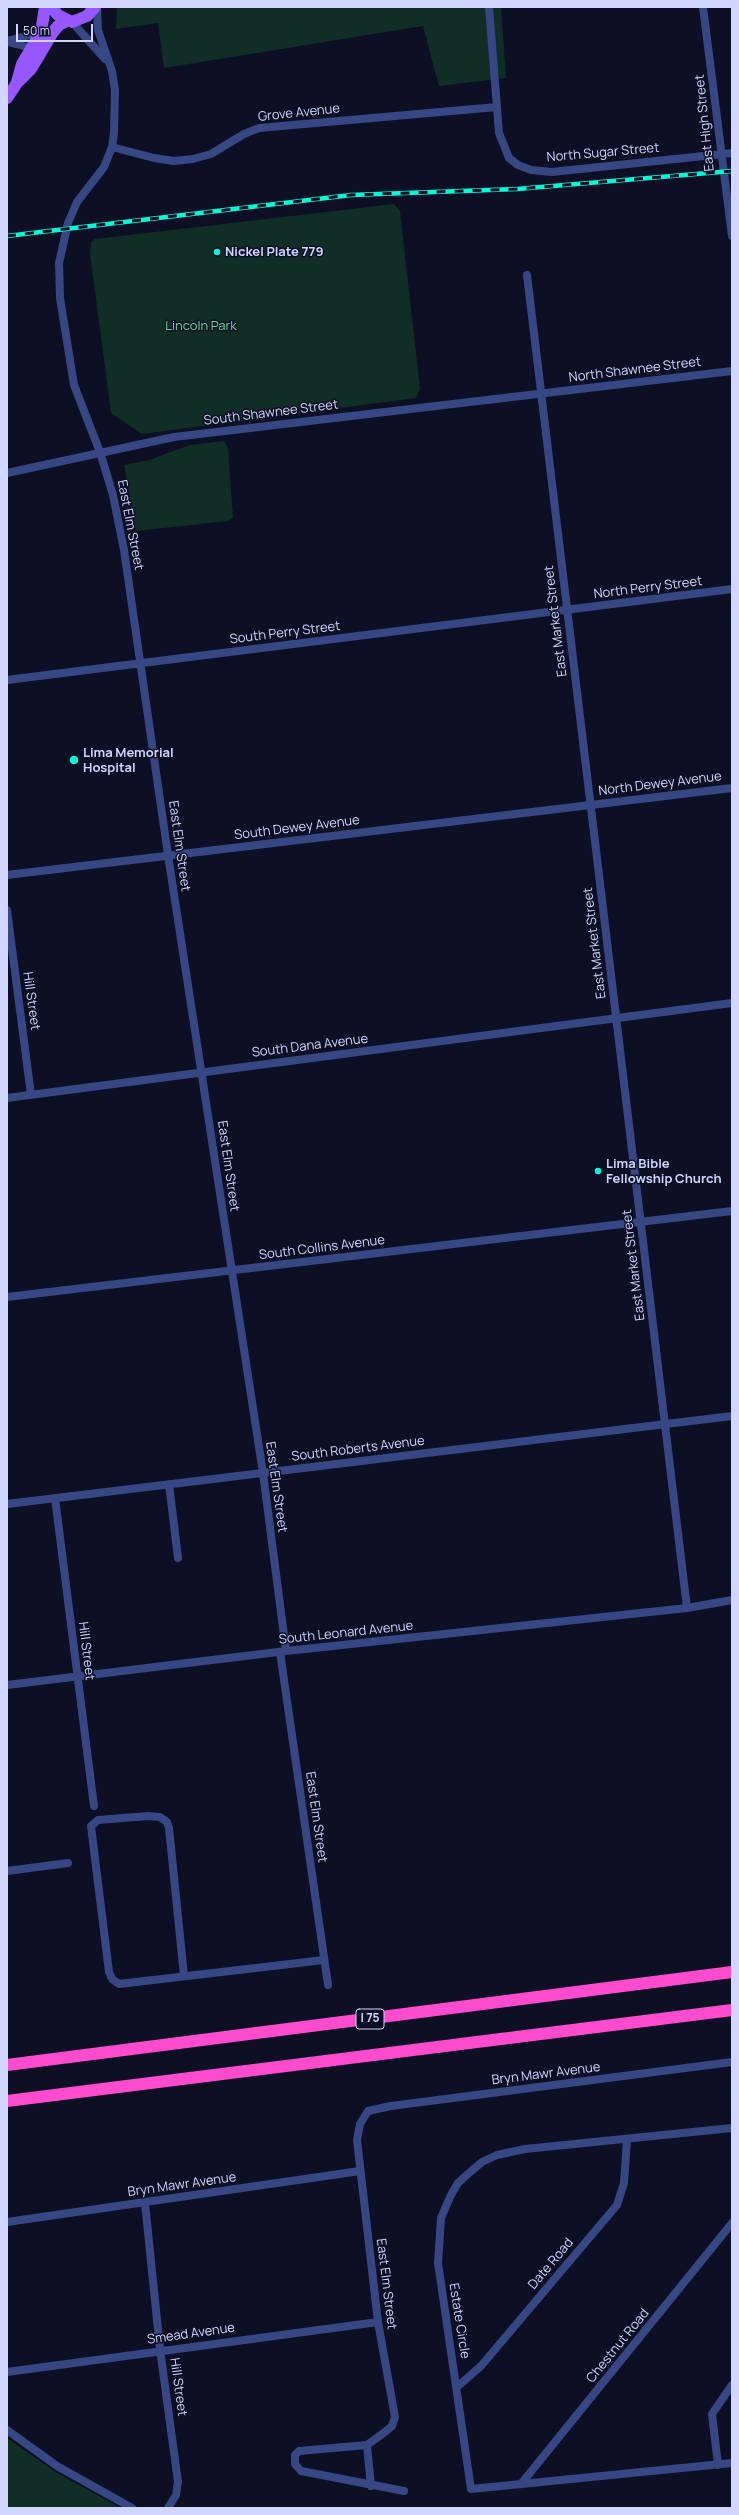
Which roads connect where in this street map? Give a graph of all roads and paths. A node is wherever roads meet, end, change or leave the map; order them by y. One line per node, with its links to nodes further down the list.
1 (45, 7): 7 (main road)
2 (51, 7): 6 (main road)
3 (96, 7): 6 (main road); 10 (street, East Elm Street)
4 (489, 7): 13 (street)
5 (703, 7): 16 (street, East High Street)
6 (70, 22): 10 (street, East Elm Street); 11 (main road)
7 (41, 32): 8 (street); 9 (main road)
8 (7, 42): 9 (street)
9 (31, 48): 11 (main road)
10 (108, 63): 14 (street, East Elm Street)
11 (17, 83): 12 (main road)
12 (7, 98)
13 (497, 107): 14 (street, Grove Avenue); 16 (street, North Sugar Street)
14 (112, 147): 21 (street, East Elm Street)
15 (732, 153): 16 (street, North Sugar Street)
16 (720, 154): 17 (street, East High Street)
17 (732, 236)
18 (527, 275): 20 (street, East Market Street)
19 (732, 371): 20 (street, North Shawnee Street)
20 (541, 394): 21 (street, South Shawnee Street); 24 (street, East Market Street)
21 (100, 452): 22 (street, South Shawnee Street); 25 (street, East Elm Street)
22 (7, 473)
23 (732, 589): 24 (street, North Perry Street)
24 (567, 610): 25 (street, South Perry Street); 28 (street, East Market Street)
25 (140, 664): 26 (street, South Perry Street); 29 (street, East Elm Street)
26 (7, 680)
27 (732, 788): 28 (street, North Dewey Avenue)
28 (590, 804): 29 (street, South Dewey Avenue); 34 (street, East Market Street)
29 (168, 855): 30 (street, South Dewey Avenue); 35 (street, East Elm Street)
30 (7, 875)
31 (7, 910): 32 (street, Hill Street)
32 (10, 959): 36 (street, Hill Street)
33 (732, 1003): 34 (street, South Dana Avenue)
34 (616, 1018): 35 (street, South Dana Avenue); 39 (street, East Market Street)
35 (202, 1072): 36 (street, South Dana Avenue); 40 (street, East Elm Street)
36 (31, 1095): 37 (street, South Dana Avenue)
37 (7, 1098)
38 (732, 1211): 39 (street, South Collins Avenue)
39 (641, 1222): 40 (street, South Collins Avenue); 43 (street, East Market Street)
40 (231, 1271): 41 (street, South Collins Avenue); 44 (street, East Elm Street)
41 (7, 1297)
42 (732, 1416): 43 (street, South Roberts Avenue)
43 (665, 1424): 44 (street, South Roberts Avenue); 50 (street, East Market Street)
44 (263, 1473): 45 (street, South Roberts Avenue); 51 (street, East Elm Street)
45 (169, 1484): 46 (street, South Roberts Avenue); 48 (street)
46 (55, 1498): 47 (street, South Roberts Avenue); 52 (street, Hill Street)
47 (7, 1504)
48 (178, 1558)
49 (732, 1600): 50 (street, South Leonard Avenue)
50 (687, 1608): 51 (street, South Leonard Avenue)
51 (283, 1651): 52 (street, South Leonard Avenue); 57 (street, East Elm Street)
52 (78, 1677): 53 (street, South Leonard Avenue); 54 (street, Hill Street)
53 (7, 1685)
54 (94, 1806)
55 (68, 1863): 56 (street)
56 (7, 1871)
57 (324, 1960): 59 (street); 60 (street, East Elm Street)
58 (732, 1972): 63 (highway, I 75)
59 (184, 1976): 59 (street)
60 (328, 1985)
61 (732, 2010): 64 (highway)
62 (732, 2062): 67 (street, Bryn Mawr Avenue)
63 (7, 2065)
64 (175, 2079): 65 (highway); 66 (highway)
65 (7, 2101)
66 (7, 2107)
67 (365, 2115): 70 (street, East Elm Street)
68 (732, 2128): 69 (street, Estate Circle)
69 (627, 2140): 78 (street, Date Road); 78 (street, Estate Circle)
70 (360, 2171): 71 (street, Bryn Mawr Avenue); 74 (street, East Elm Street)
71 (145, 2202): 72 (street, Bryn Mawr Avenue); 75 (street, Hill Street)
72 (7, 2222)
73 (732, 2223): 83 (street, Chestnut Road)
74 (378, 2322): 75 (street, Smead Avenue); 80 (street, East Elm Street)
75 (160, 2349): 76 (street, Smead Avenue); 86 (street, Hill Street)
76 (7, 2372)
77 (732, 2385): 82 (street)
78 (457, 2387): 83 (street, Estate Circle)
79 (7, 2430): 87 (street)
80 (367, 2445): 84 (street); 84 (street, East Elm Street)
81 (732, 2463): 82 (street, Estate Circle)
82 (718, 2465): 83 (street, Estate Circle)
83 (521, 2484)
84 (371, 2486): 85 (street, East Elm Street)
85 (404, 2491)
86 (170, 2505)
87 (132, 2508)

